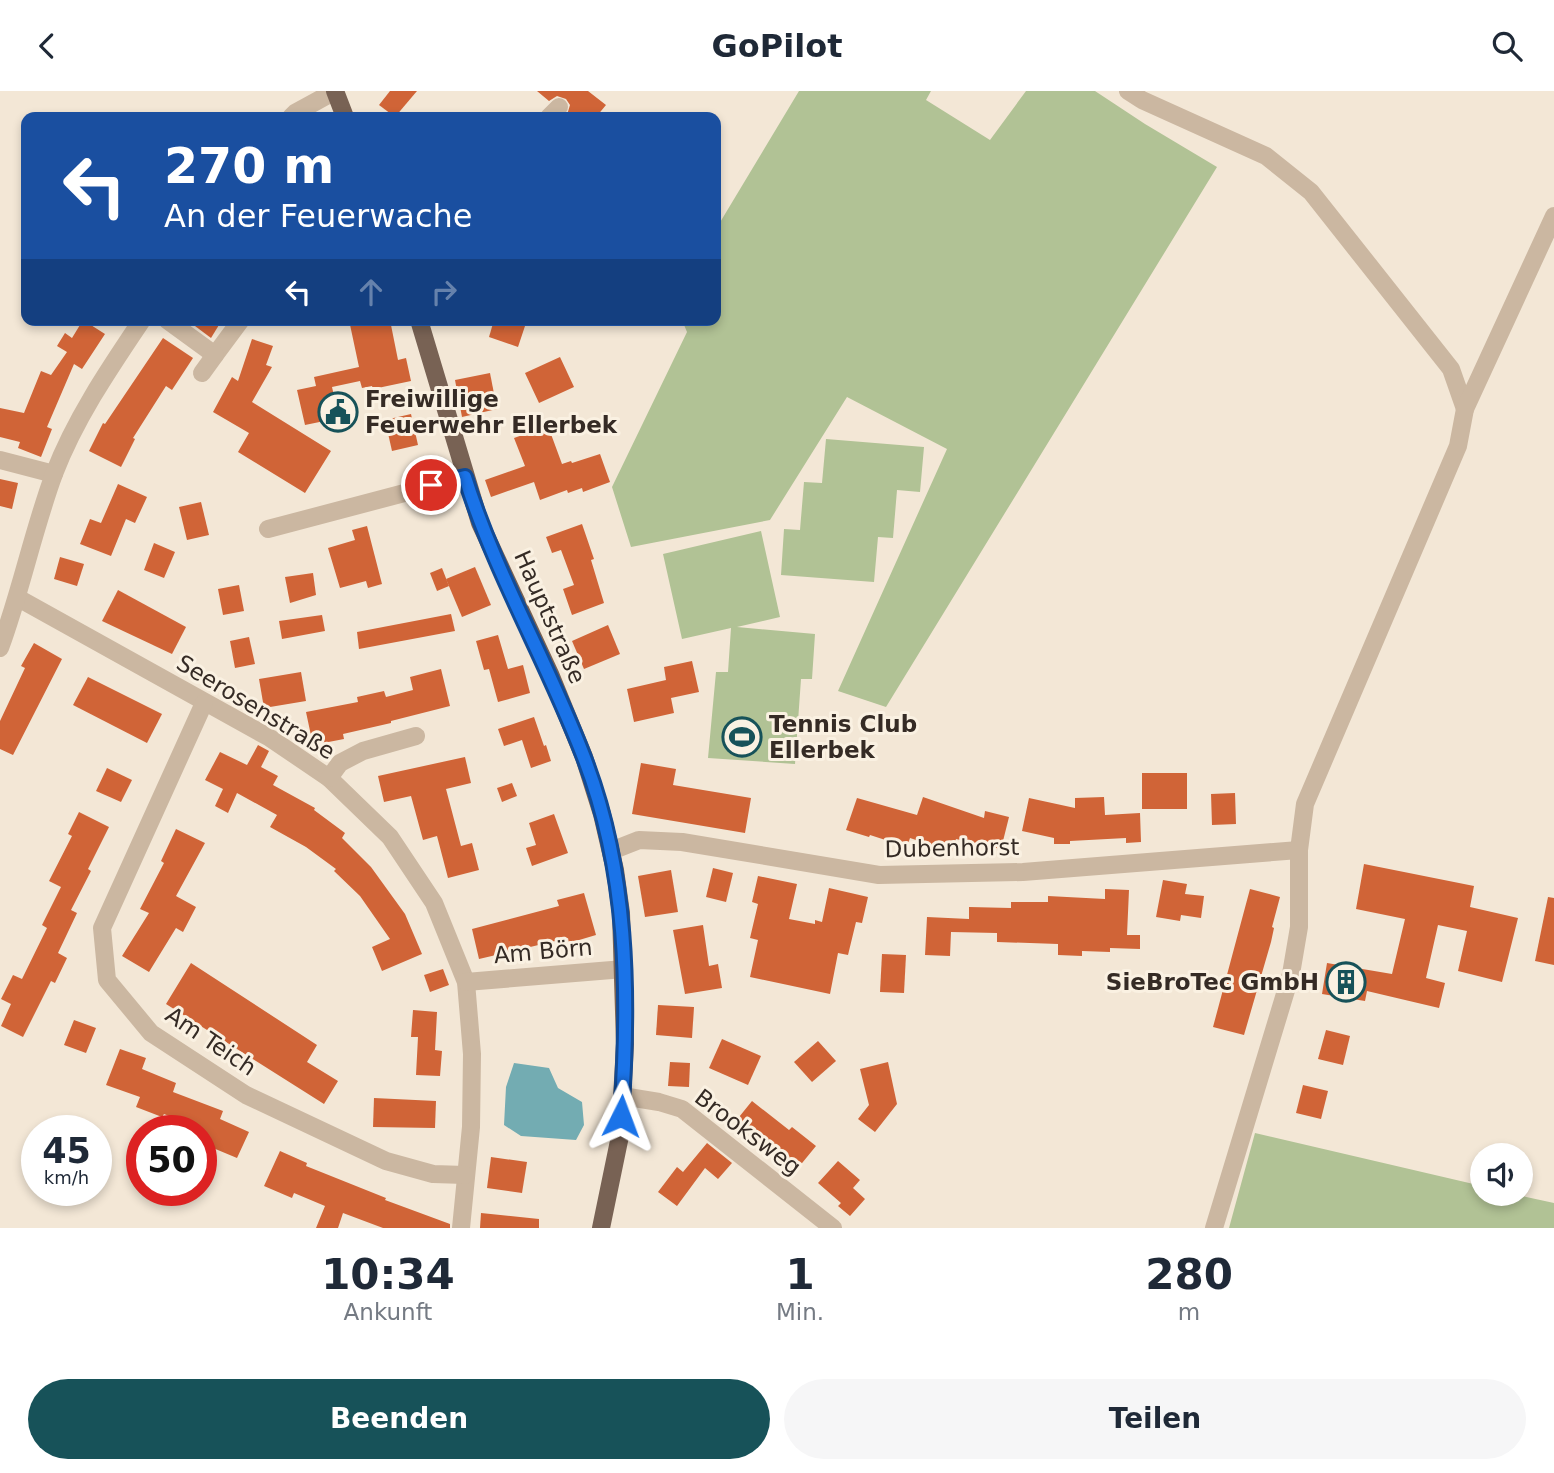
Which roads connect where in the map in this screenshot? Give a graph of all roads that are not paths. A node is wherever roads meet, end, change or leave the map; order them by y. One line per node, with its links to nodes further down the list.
1 (335, 91): 3 (street); 4 (main road)
2 (1128, 91): 12 (street)
3 (297, 112)
4 (343, 112)
5 (1554, 216): 12 (street)
6 (138, 326): 14 (street)
7 (175, 326): 10 (street)
8 (237, 326): 10 (street)
9 (421, 326): 15 (main road, Hauptstraße)
10 (215, 355): 11 (street)
11 (202, 373)
12 (1465, 409): 22 (street)
13 (0, 460): 14 (street)
14 (54, 474): 17 (street)
15 (465, 477): 16 (street); 23 (main road, Hauptstraße)
16 (268, 529)
17 (18, 598): 18 (street); 19 (street, Seerosenstraße)
18 (0, 648)
19 (204, 703): 21 (street, Seerosenstraße); 27 (street, Am Teich)
20 (416, 736): 21 (street)
21 (329, 778): 25 (street, Seerosenstraße)
22 (1299, 850): 23 (street, Dubenhorst); 31 (street)
23 (611, 851): 24 (main road, Hauptstraße)
24 (624, 969): 25 (street, Am Börn); 26 (main road, Hauptstraße)
25 (466, 982): 27 (street, Seerosenstraße)
26 (622, 1096): 29 (main road, Hauptstraße); 30 (street, Brooksweg)
27 (465, 1175): 28 (street, Seerosenstraße)
28 (461, 1228)
29 (601, 1228)
30 (833, 1228)
31 (1214, 1228)

